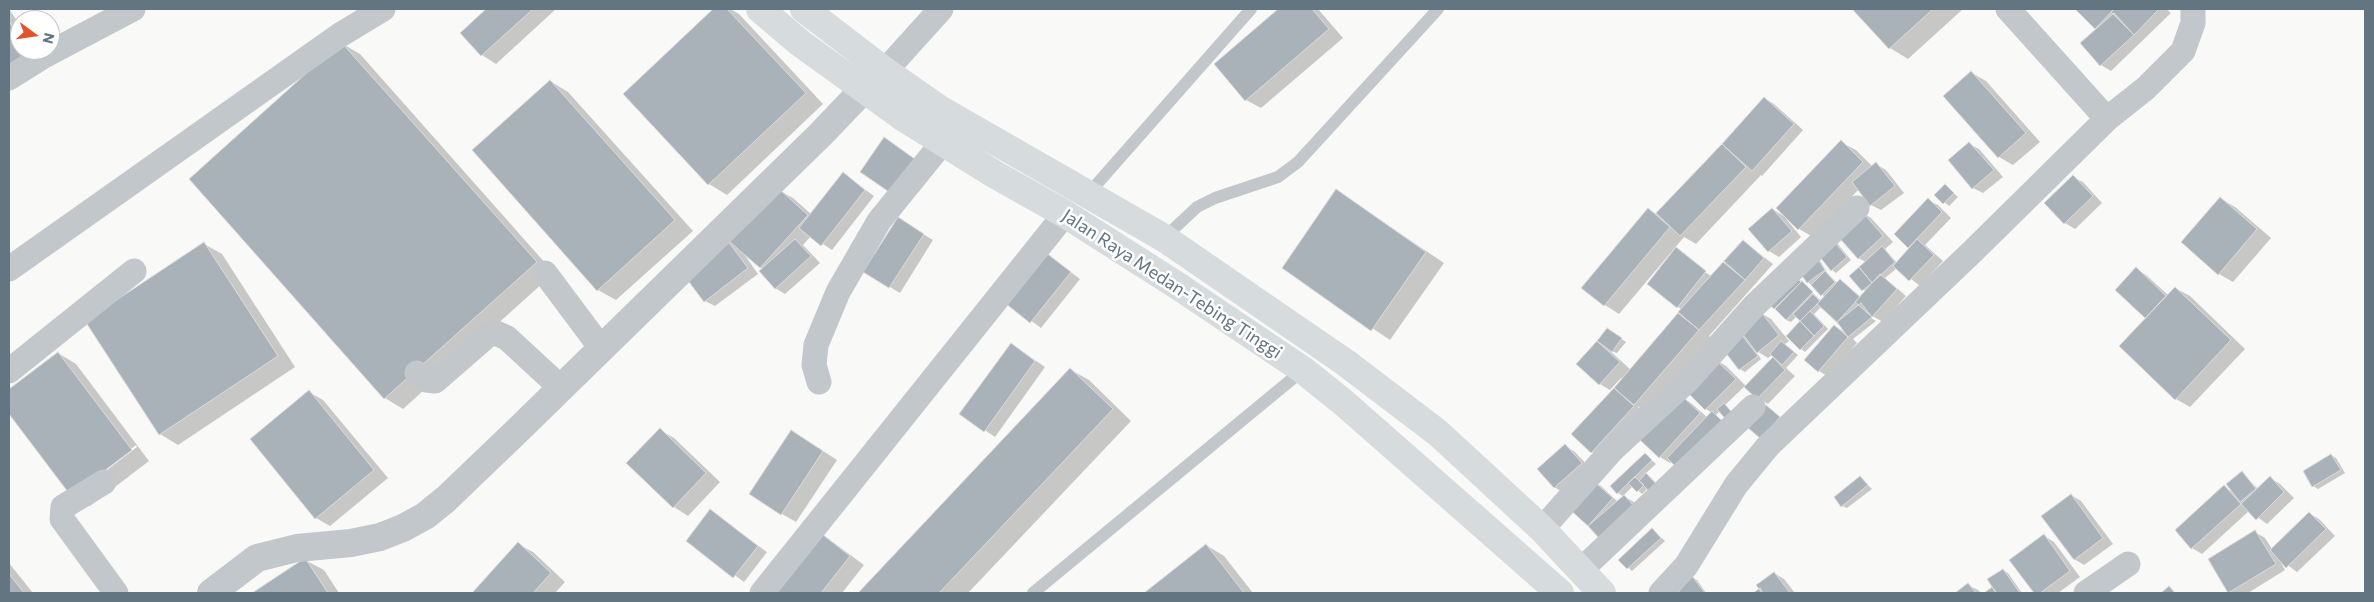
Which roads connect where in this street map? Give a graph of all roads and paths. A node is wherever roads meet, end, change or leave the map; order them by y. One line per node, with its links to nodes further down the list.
1 (133, 9): 11 (street)
2 (383, 9): 19 (street)
3 (760, 9): 12 (highway, Jalan Raya Medan-Tebing Tinggi)
4 (804, 9): 10 (highway, Jalan Raya Medan-Tebing Tinggi)
5 (941, 9): 10 (street)
6 (1251, 9): 15 (lane)
7 (1438, 9): 18 (lane)
8 (2008, 9): 13 (street)
9 (2193, 9): 13 (street)
10 (885, 71): 12 (street); 15 (highway, Jalan Raya Medan-Tebing Tinggi)
11 (9, 78)
12 (863, 90): 14 (highway, Jalan Raya Medan-Tebing Tinggi); 22 (street)
13 (2108, 119): 39 (street)
14 (943, 142): 17 (highway, Jalan Raya Medan-Tebing Tinggi); 26 (street)
15 (1089, 194): 18 (highway, Jalan Raya Medan-Tebing Tinggi)
16 (1857, 208): 30 (street)
17 (1065, 214): 23 (highway, Jalan Raya Medan-Tebing Tinggi); 35 (street)
18 (1164, 238): 30 (highway, Jalan Raya Medan-Tebing Tinggi)
19 (9, 269)
20 (134, 272): 24 (street)
21 (545, 273): 22 (street)
22 (601, 348): 27 (street)
23 (1304, 370): 36 (lane); 37 (highway, Jalan Raya Medan-Tebing Tinggi)
24 (9, 371)
25 (417, 373): 27 (street)
26 (819, 382)
27 (560, 387): 34 (street)
28 (1753, 407): 32 (street)
29 (104, 482): 33 (street)
30 (1542, 530): 32 (highway, Jalan Raya Medan-Tebing Tinggi)
31 (2128, 564): 40 (street)
32 (1580, 570): 38 (highway, Jalan Raya Medan-Tebing Tinggi)
33 (105, 590)
34 (211, 593)
35 (762, 593)
36 (1033, 593)
37 (1560, 593)
38 (1602, 593)
39 (1660, 593)
40 (2086, 593)

